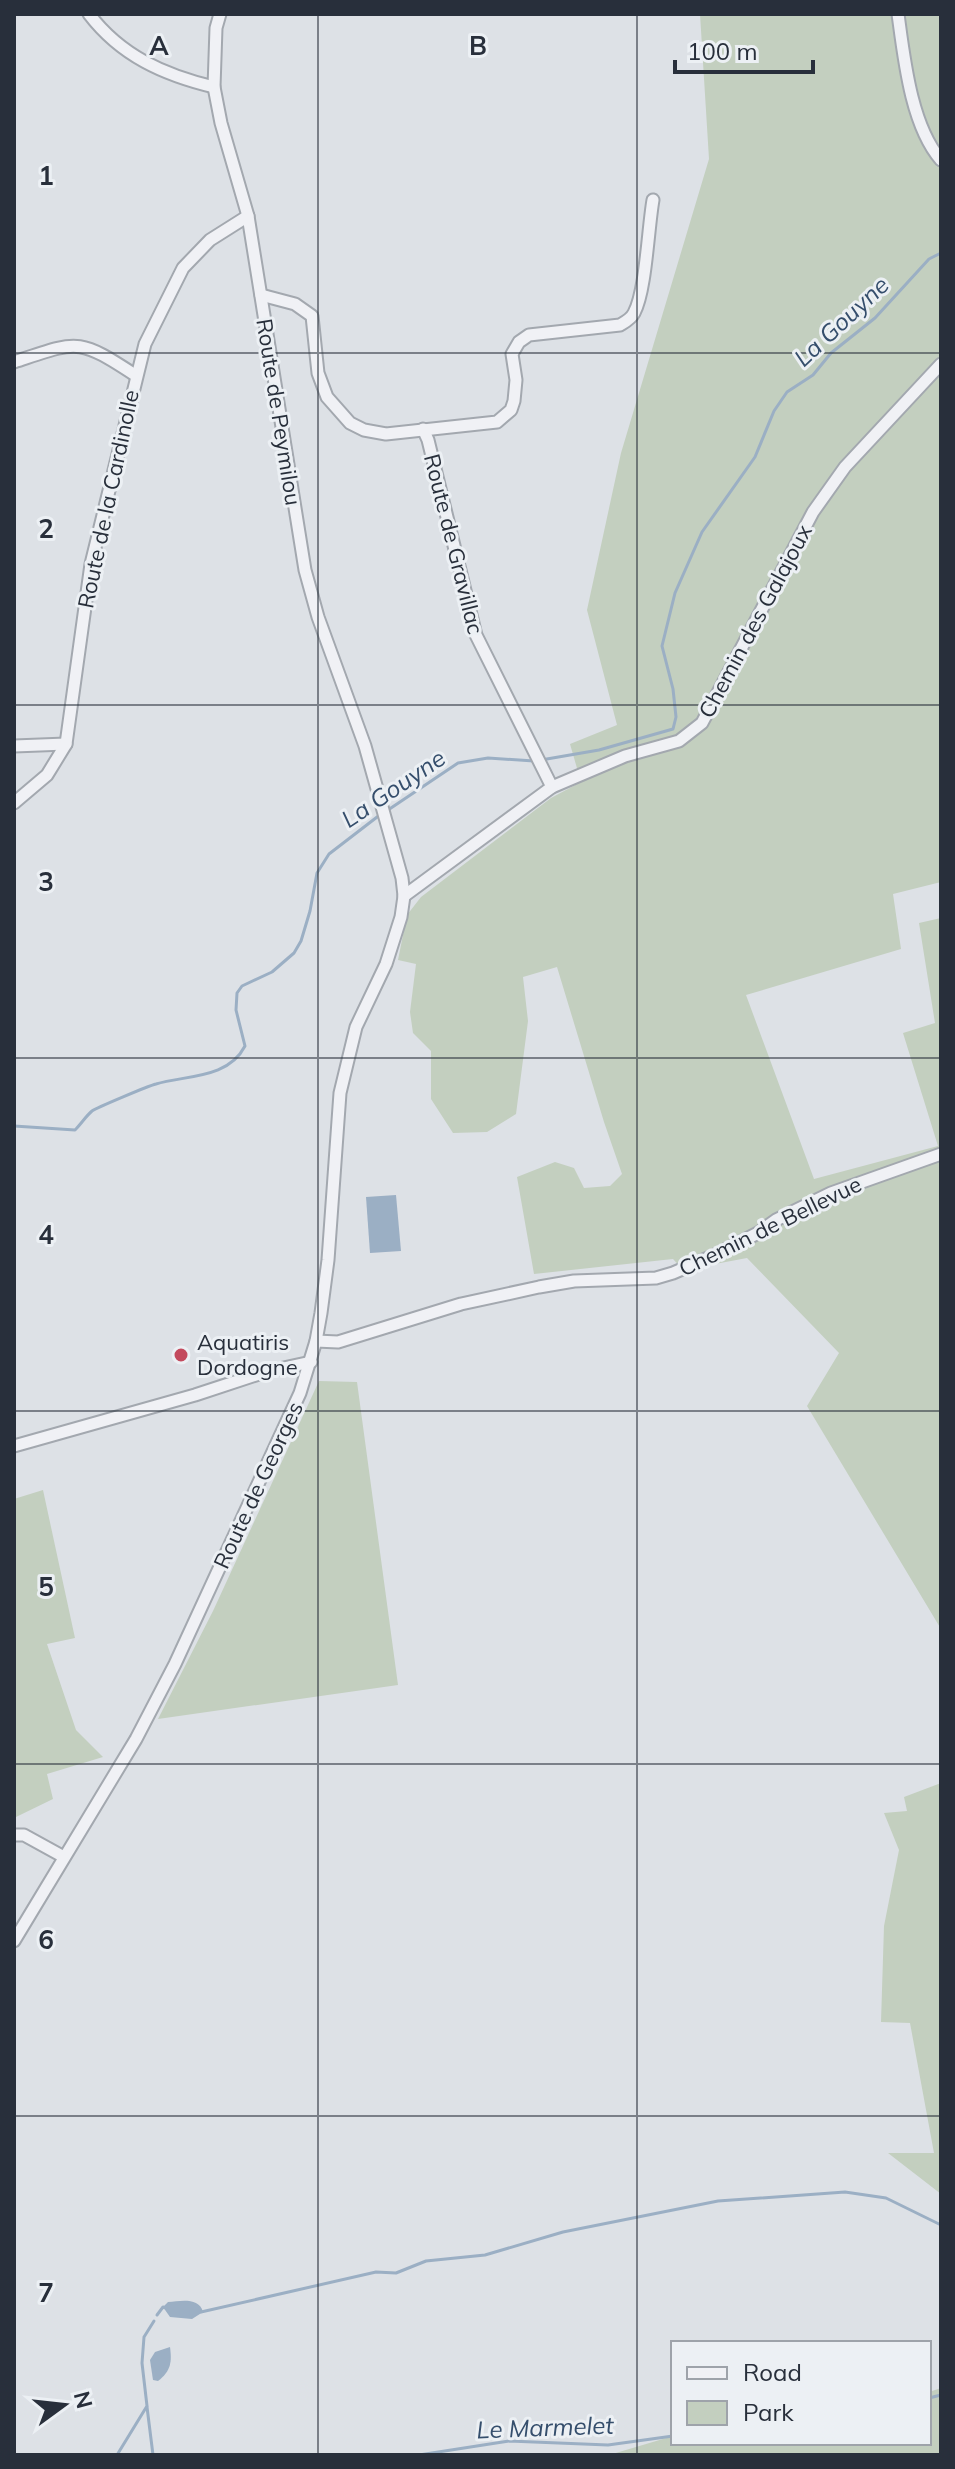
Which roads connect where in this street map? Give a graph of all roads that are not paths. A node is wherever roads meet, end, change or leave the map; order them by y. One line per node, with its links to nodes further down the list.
1 (89, 14): 4 (street)
2 (220, 14): 4 (street, Route de Peymilou)
3 (898, 14): 5 (street)
4 (214, 87): 7 (street, Route de Peymilou)
5 (941, 160)
6 (653, 200): 12 (street)
7 (248, 216): 8 (street, Route de Peymilou); 11 (street, Route de la Cardinolle)
8 (261, 295): 12 (street); 16 (street, Route de Peymilou)
9 (14, 362): 11 (street)
10 (941, 364): 15 (street, Chemin des Galajoux)
11 (135, 375): 13 (street, Route de la Cardinolle)
12 (423, 429): 15 (street, Route de Gravillac)
13 (66, 744): 14 (street); 17 (street, Route de la Cardinolle)
14 (14, 746)
15 (552, 787): 18 (street, Chemin des Galajoux)
16 (381, 802): 18 (street, Route de Georges)
17 (14, 803)
18 (404, 896): 20 (street, Route de Georges)
19 (941, 1154): 20 (street, Chemin de Bellevue)
20 (316, 1341): 21 (street, Route de Georges)
21 (311, 1362): 22 (street); 24 (street, Route de Georges)
22 (14, 1446)
23 (14, 1835): 24 (street)
24 (64, 1857): 25 (street, Route de Georges)
25 (14, 1941)

